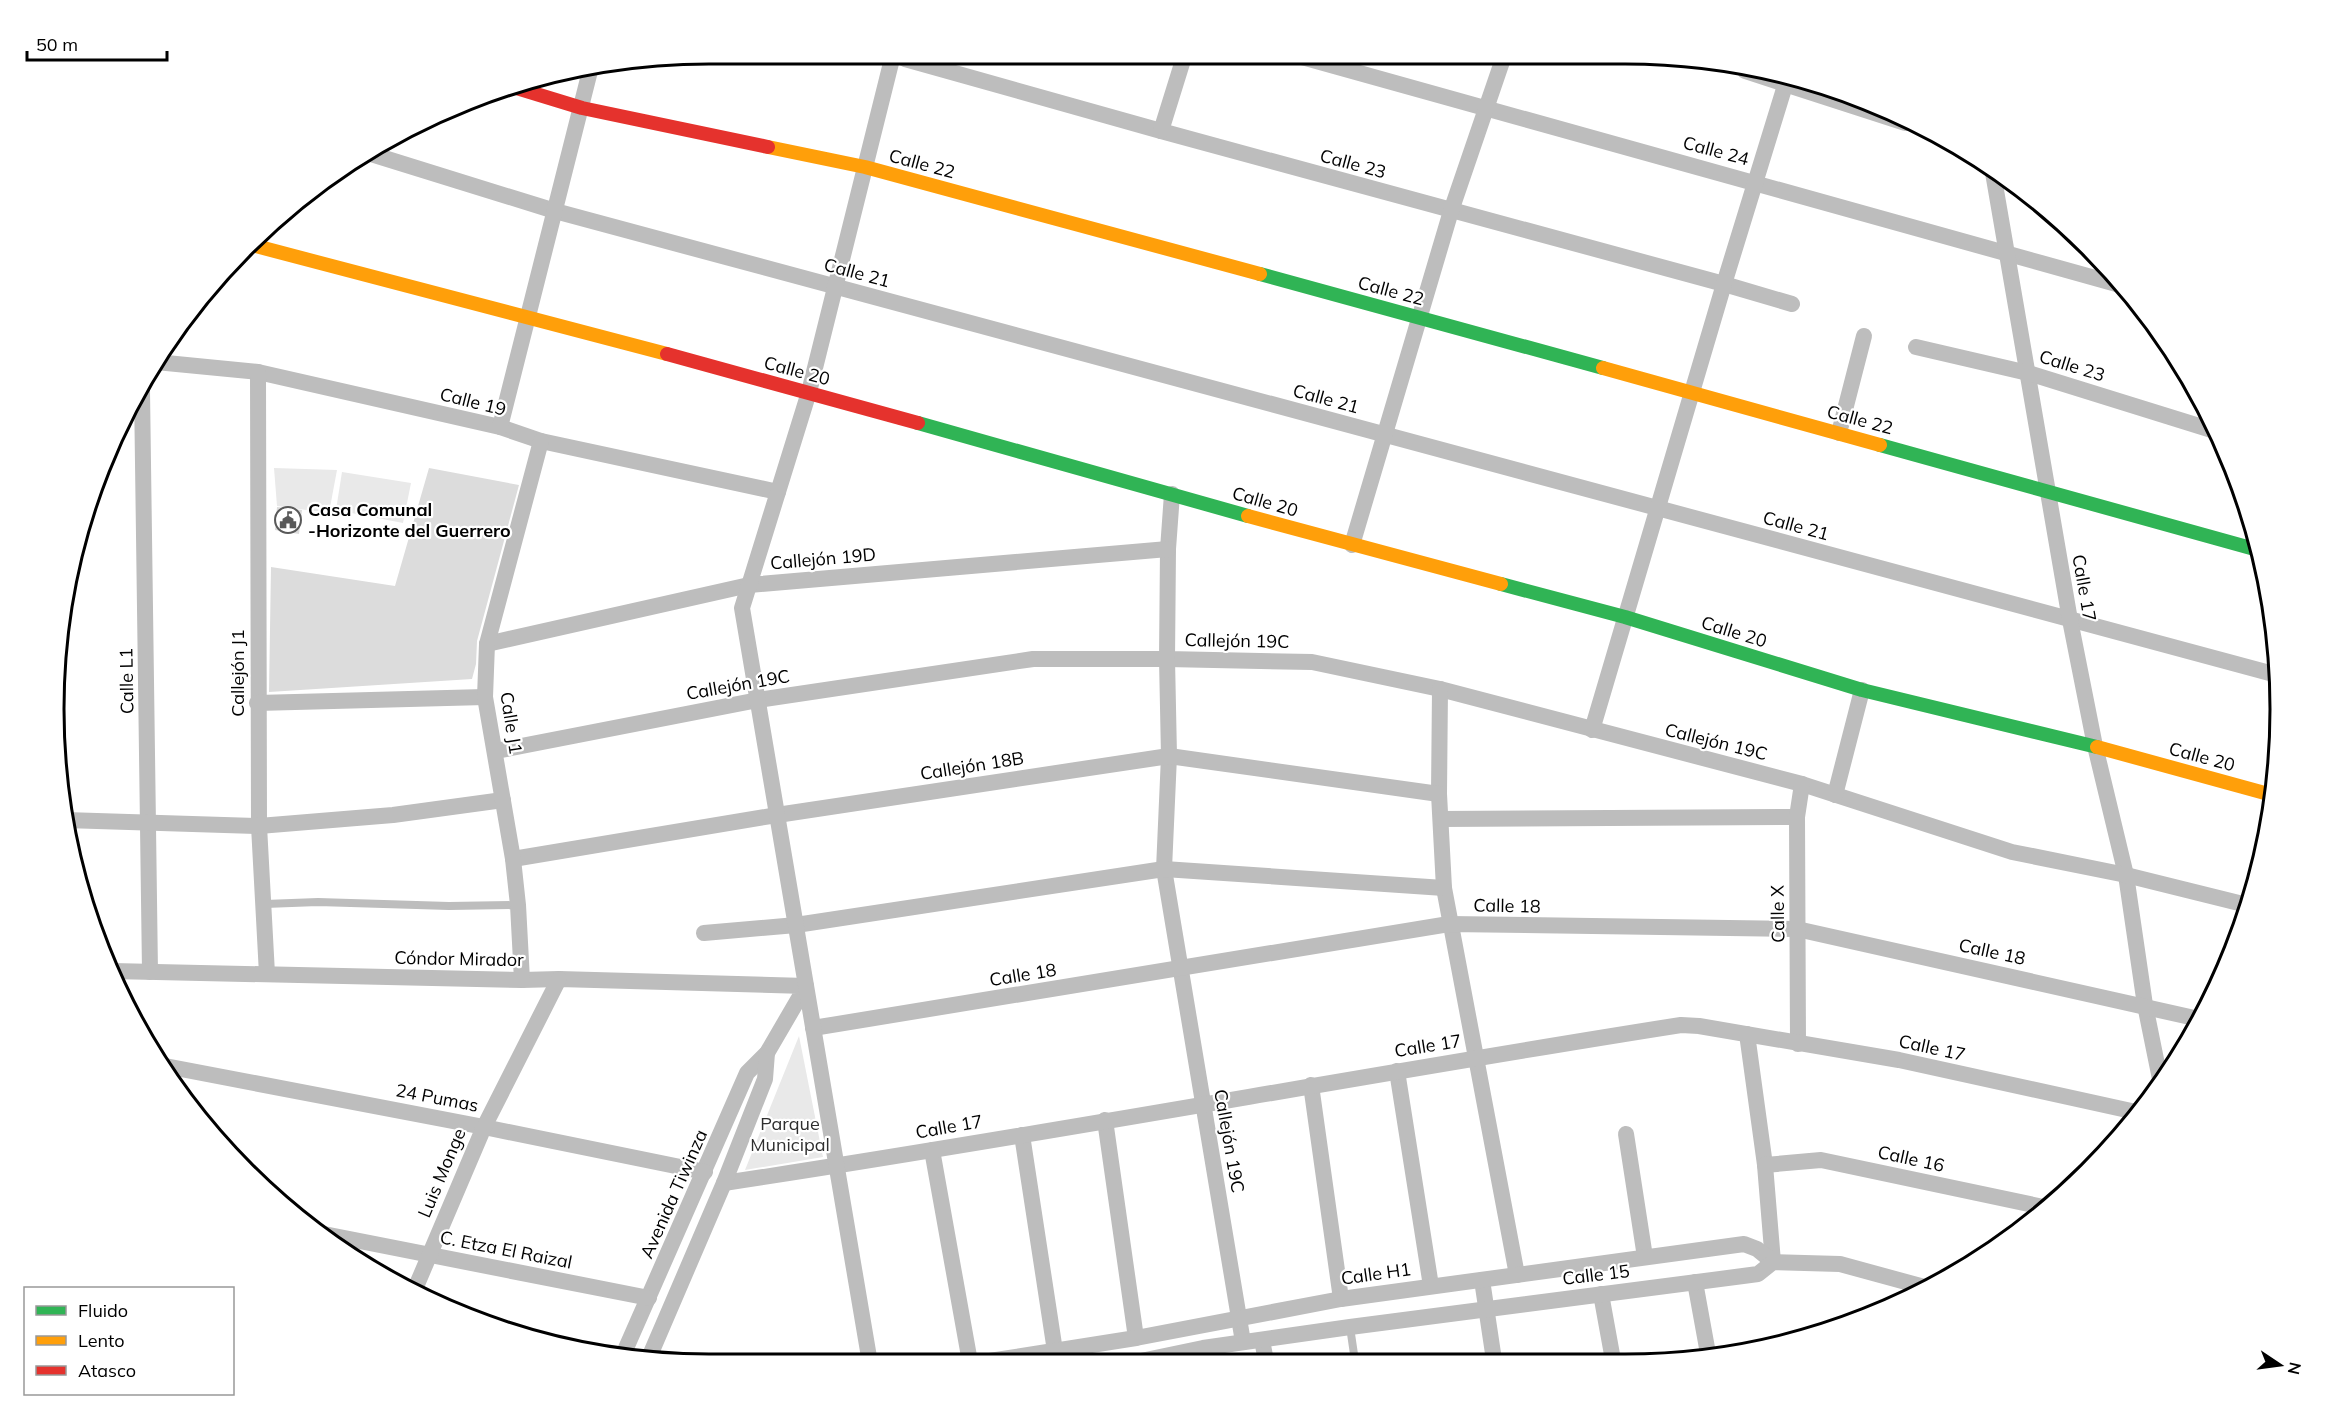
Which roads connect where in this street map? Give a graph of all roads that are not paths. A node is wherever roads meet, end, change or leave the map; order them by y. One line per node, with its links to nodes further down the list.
1 (891, 64): 13 (street)
2 (926, 64): 11 (street, Calle 23)
3 (1182, 64): 11 (street)
4 (1326, 64): 10 (street, Calle 24)
5 (1501, 64): 10 (street)
6 (589, 76): 9 (street)
7 (1785, 85): 15 (street)
8 (527, 91): 9 (street, Calle 22)
9 (582, 108): 13 (street, Calle 22); 16 (street)
10 (1486, 110): 15 (street, Calle 24); 17 (street)
11 (1161, 131): 17 (street, Calle 23)
12 (378, 156): 16 (street, Calle 21)
13 (865, 168): 22 (street); 24 (street, Calle 22)
14 (1995, 181): 19 (street, Calle 17)
15 (1756, 182): 19 (street, Calle 24); 21 (street)
16 (555, 211): 22 (street, Calle 21); 25 (street)
17 (1451, 211): 21 (street, Calle 23); 24 (street)
18 (260, 247): 25 (street, Calle 20)
19 (2007, 252): 20 (street, Calle 24); 30 (street, Calle 17)
20 (2106, 281)
21 (1724, 284): 23 (street, Calle 23); 32 (street)
22 (836, 287): 31 (street); 37 (street, Calle 21)
23 (1792, 304)
24 (1419, 317): 32 (street, Calle 22); 37 (street)
25 (528, 318): 31 (street, Calle 20); 34 (street)
26 (1864, 336): 36 (street)
27 (1916, 347): 30 (street, Calle 23)
28 (166, 363): 29 (street, Calle 19)
29 (258, 372): 34 (street, Calle 19); 56 (street, Callejón J1)
30 (2028, 372): 35 (street, Calle 23); 39 (street, Calle 17)
31 (809, 392): 40 (street); 41 (street, Calle 20)
32 (1693, 393): 36 (street, Calle 22); 42 (street)
33 (142, 403): 70 (street, Calle L1)
34 (500, 427): 38 (street, Calle 19)
35 (2205, 428)
36 (1839, 433): 39 (street, Calle 22)
37 (1384, 435): 42 (street, Calle 21); 43 (street)
38 (541, 441): 40 (street, Calle 19); 49 (street, Calle J1)
39 (2048, 491): 44 (street, Calle 22); 48 (street, Calle 17)
40 (778, 492): 46 (street)
41 (1172, 494): 43 (street, Calle 20); 45 (street)
42 (1658, 509): 47 (street); 48 (street, Calle 21)
43 (1352, 545): 47 (street, Calle 20)
44 (2249, 547)
45 (1168, 549): 46 (street, Callejón 19D); 50 (street)
46 (749, 585): 49 (street, Callejón 19D); 55 (street)
47 (1625, 617): 53 (street, Calle 20); 57 (street)
48 (2070, 620): 51 (street, Calle 21); 58 (street, Calle 17)
49 (487, 644): 54 (street, Calle J1)
50 (1167, 659): 52 (street, Callejón 19C); 55 (street, Callejón 19C); 60 (street, Callejón 19C)
51 (2268, 673)
52 (1440, 689): 57 (street, Callejón 19C); 63 (street)
53 (1862, 690): 58 (street, Calle 20); 64 (street)
54 (485, 697): 56 (street); 59 (street, Calle J1)
55 (758, 700): 59 (street, Callejón 19C); 66 (street)
56 (257, 703): 71 (street, Callejón J1)
57 (1592, 730): 61 (street, Callejón 19C)
58 (2095, 746): 62 (street, Calle 20); 74 (street, Calle 17)
59 (496, 751): 65 (street, Calle J1)
60 (1169, 756): 63 (street, Callejón 18B); 66 (street, Callejón 18B); 73 (street, Callejón 19C)
61 (1802, 784): 64 (street, Callejón 19C); 67 (street, Calle X)
62 (2264, 793)
63 (1439, 795): 68 (street)
64 (1835, 795): 74 (street, Callejón 19C)
65 (503, 800): 71 (street); 72 (street, Calle J1)
66 (777, 815): 72 (street, Callejón 18B); 80 (street)
67 (1797, 817): 68 (street); 81 (street, Calle X)
68 (1441, 819): 75 (street)
69 (74, 820): 70 (street)
70 (148, 823): 71 (street); 85 (street, Calle L1)
71 (259, 826): 77 (street, Callejón J1)
72 (513, 859): 78 (street, Calle J1)
73 (1164, 869): 75 (street); 80 (street); 83 (street, Callejón 19C)
74 (2126, 875): 76 (street, Callejón 19C); 90 (street, Calle 17)
75 (1444, 888): 79 (street)
76 (2239, 903)
77 (264, 904): 78 (lane); 86 (street, Callejón J1)
78 (518, 905): 88 (street, Calle J1)
79 (1449, 924): 81 (street, Calle 18); 83 (street, Calle 18); 96 (street)
80 (796, 925): 82 (street); 89 (street)
81 (1797, 929): 90 (street, Calle 18); 94 (street, Calle X)
82 (704, 933)
83 (1179, 970): 92 (street, Calle 18); 101 (street, Callejón 19C)
84 (121, 971): 85 (street, Cóndor Mirador)
85 (150, 972): 86 (street, Cóndor Mirador)
86 (267, 974): 88 (street, Cóndor Mirador)
87 (559, 979): 88 (street, Cóndor Mirador); 89 (street, Cóndor Mirador); 104 (street, Luis Monge)
88 (522, 980)
89 (806, 986): 92 (street); 95 (street, Avenida Tiwinza)
90 (2145, 1005): 91 (street, Calle 18); 99 (street, Calle 17)
91 (2191, 1017)
92 (813, 1028): 109 (street)
93 (1747, 1034): 94 (street, Calle 17); 96 (street, Calle 17); 108 (street)
94 (1798, 1044): 102 (street, Calle 17)
95 (767, 1053): 110 (street, Avenida Tiwinza); 111 (street, Avenida Tiwinza)
96 (1475, 1058): 98 (street, Calle 17); 117 (street)
97 (173, 1067): 104 (street, 24 Pumas)
98 (1397, 1071): 100 (street, Calle 17); 122 (street)
99 (2158, 1071)
100 (1311, 1085): 101 (street, Calle 17); 125 (street)
101 (1203, 1104): 103 (street, Calle 17); 127 (street, Callejón 19C)
102 (2129, 1110)
103 (1105, 1120): 106 (street, Calle 17); 129 (street)
104 (484, 1127): 110 (street, 24 Pumas); 114 (street, Luis Monge)
105 (1626, 1134): 115 (street)
106 (1022, 1135): 107 (street, Calle 17); 134 (street)
107 (932, 1150): 109 (street, Calle 17); 137 (street)
108 (1765, 1165): 112 (street, Calle 16); 116 (street)
109 (836, 1166): 111 (street, Calle 17); 136 (street)
110 (705, 1172): 124 (street, Avenida Tiwinza)
111 (724, 1183): 135 (street, Avenida Tiwinza)
112 (2036, 1205)
113 (338, 1237): 114 (street, C. Etza El Raizal)
114 (429, 1255): 120 (street, Luis Monge); 124 (street, C. Etza El Raizal)
115 (1645, 1257): 116 (street, Calle H1); 117 (street, Calle H1)
116 (1773, 1262): 119 (street, Calle 15); 121 (street, Calle 15)
117 (1517, 1275): 118 (street, Calle H1)
118 (1482, 1280): 122 (street, Calle H1); 126 (street)
119 (1695, 1282): 123 (street, Calle 15); 133 (street)
120 (417, 1284)
121 (1916, 1285)
122 (1431, 1286): 125 (street, Calle H1)
123 (1600, 1294): 126 (street, Calle 15); 143 (street)
124 (649, 1298): 132 (street, Avenida Tiwinza)
125 (1341, 1299): 127 (street, Calle H1)
126 (1487, 1308): 128 (street, Calle 15); 142 (street)
127 (1240, 1318): 129 (street, Calle H1); 131 (street, Callejón 19C)
128 (1350, 1327): 130 (street, Calle 15); 141 (lane)
129 (1136, 1338): 134 (street, Calle H1)
130 (1262, 1340): 131 (street); 140 (street)
131 (1243, 1342): 139 (street)
132 (626, 1349)
133 (1707, 1349)
134 (1055, 1351): 138 (street, Calle H1)
135 (652, 1352)
136 (868, 1354)
137 (969, 1354)
138 (1035, 1354)
139 (1174, 1354)
140 (1265, 1354)
141 (1354, 1354)
142 (1493, 1354)
143 (1612, 1354)

